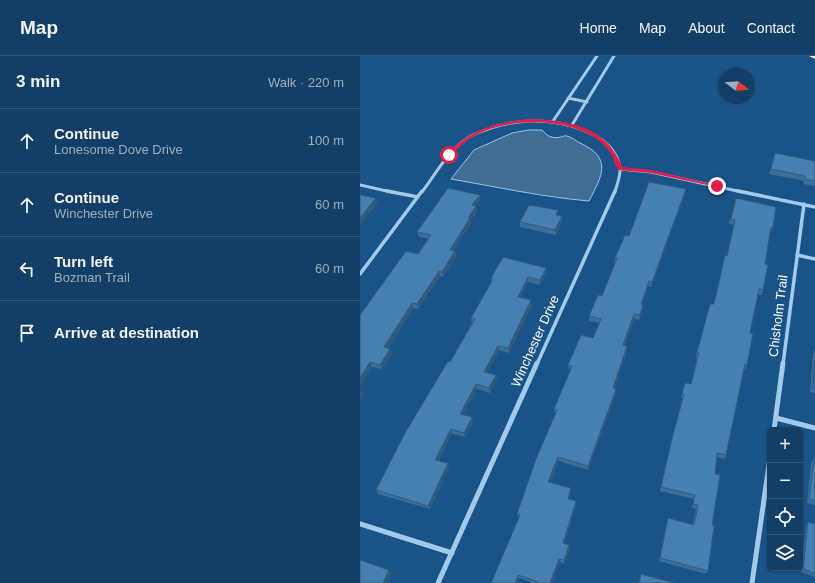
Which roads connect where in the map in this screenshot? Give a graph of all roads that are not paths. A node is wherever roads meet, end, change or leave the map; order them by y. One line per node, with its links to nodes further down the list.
1 (597, 56): 5 (street)
2 (614, 56): 6 (street)
3 (812, 56): 4 (main road)
4 (815, 56)
5 (568, 98): 6 (street); 7 (street)
6 (587, 102): 8 (street)
7 (552, 121): 8 (street); 11 (street)
8 (572, 125): 9 (street)
9 (620, 169): 12 (street); 22 (street, Winchester Drive)
10 (360, 184): 11 (street)
11 (418, 197): 16 (street)
12 (804, 204): 13 (street); 14 (street, Chisholm Trail)
13 (815, 207)
14 (797, 255): 15 (street); 17 (street, Chisholm Trail)
15 (815, 259)
16 (360, 274)
17 (776, 418): 18 (street, Chisholm Trail); 19 (street)
18 (774, 427)
19 (815, 428)
20 (769, 463): 24 (street)
21 (360, 524): 22 (street)
22 (452, 553): 23 (street, Winchester Drive)
23 (438, 583)
24 (752, 583)

